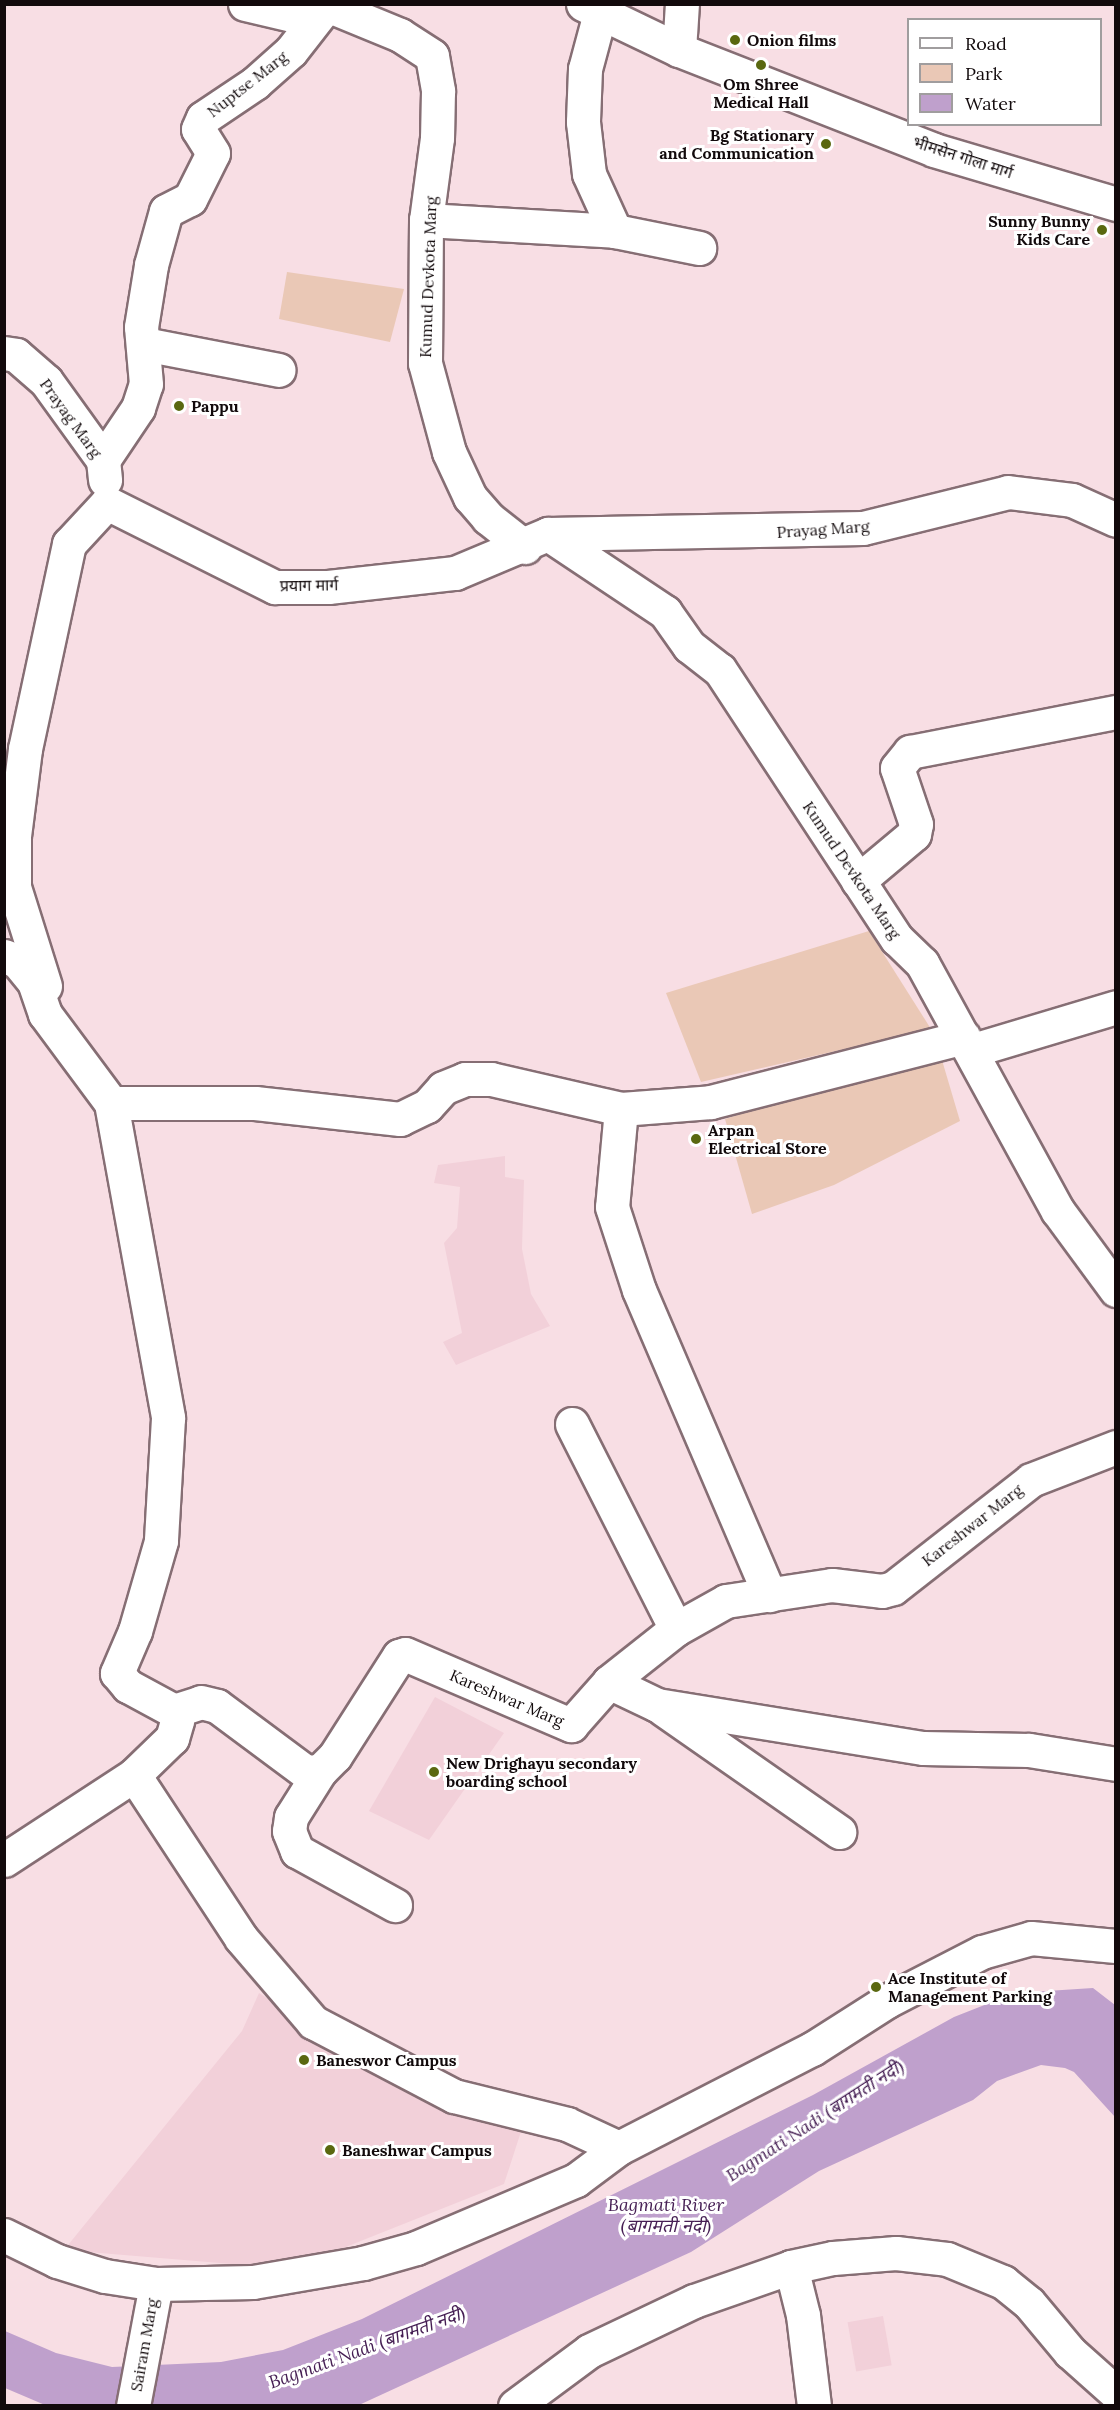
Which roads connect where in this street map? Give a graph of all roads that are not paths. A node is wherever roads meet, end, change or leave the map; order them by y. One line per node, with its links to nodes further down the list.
1 (244, 4): 3 (street)
2 (682, 4): 5 (street)
3 (327, 5): 7 (street, Kumud Devkota Marg); 10 (street, Nuptse Marg)
4 (592, 9): 5 (street, भीमसेन गोला मार्ग); 8 (street)
5 (680, 50): 6 (street, भीमसेन गोला मार्ग)
6 (1116, 204)
7 (426, 220): 8 (street); 16 (street, Kumud Devkota Marg)
8 (615, 231): 9 (street)
9 (699, 248)
10 (144, 344): 12 (street); 13 (street, Nuptse Marg)
11 (4, 353): 13 (street, Prayag Marg)
12 (279, 370)
13 (102, 460): 14 (street, Prayag Marg)
14 (107, 503): 16 (street, प्रयाग मार्ग); 21 (street)
15 (1116, 520): 16 (street, Prayag Marg)
16 (537, 540): 18 (street, Kumud Devkota Marg)
17 (1116, 712): 18 (street)
18 (858, 881): 22 (street, Kumud Devkota Marg)
19 (4, 956): 21 (street)
20 (1116, 1007): 22 (street)
21 (45, 1014): 23 (street)
22 (969, 1044): 24 (street); 25 (street, Kumud Devkota Marg)
23 (111, 1102): 24 (street); 32 (street)
24 (621, 1109): 28 (street)
25 (1116, 1290)
26 (572, 1424): 29 (street)
27 (1116, 1447): 28 (street, Kareshwar Marg)
28 (770, 1595): 29 (street, Kareshwar Marg)
29 (676, 1629): 30 (street, Kareshwar Marg)
30 (609, 1682): 31 (street); 33 (street, Kareshwar Marg)
31 (657, 1706): 34 (street); 36 (street)
32 (174, 1711): 33 (street); 35 (street)
33 (328, 1764): 38 (street)
34 (1116, 1764)
35 (134, 1775): 37 (street); 40 (street)
36 (839, 1832)
37 (4, 1860)
38 (395, 1905)
39 (1116, 1946): 40 (street)
40 (619, 2148): 43 (street)
41 (4, 2235): 43 (street)
42 (791, 2267): 44 (street); 45 (street); 48 (street)
43 (153, 2296): 46 (street, Sairam Marg)
44 (1116, 2393)
45 (548, 2394): 47 (street)
46 (133, 2406)
47 (515, 2406)
48 (814, 2406)

